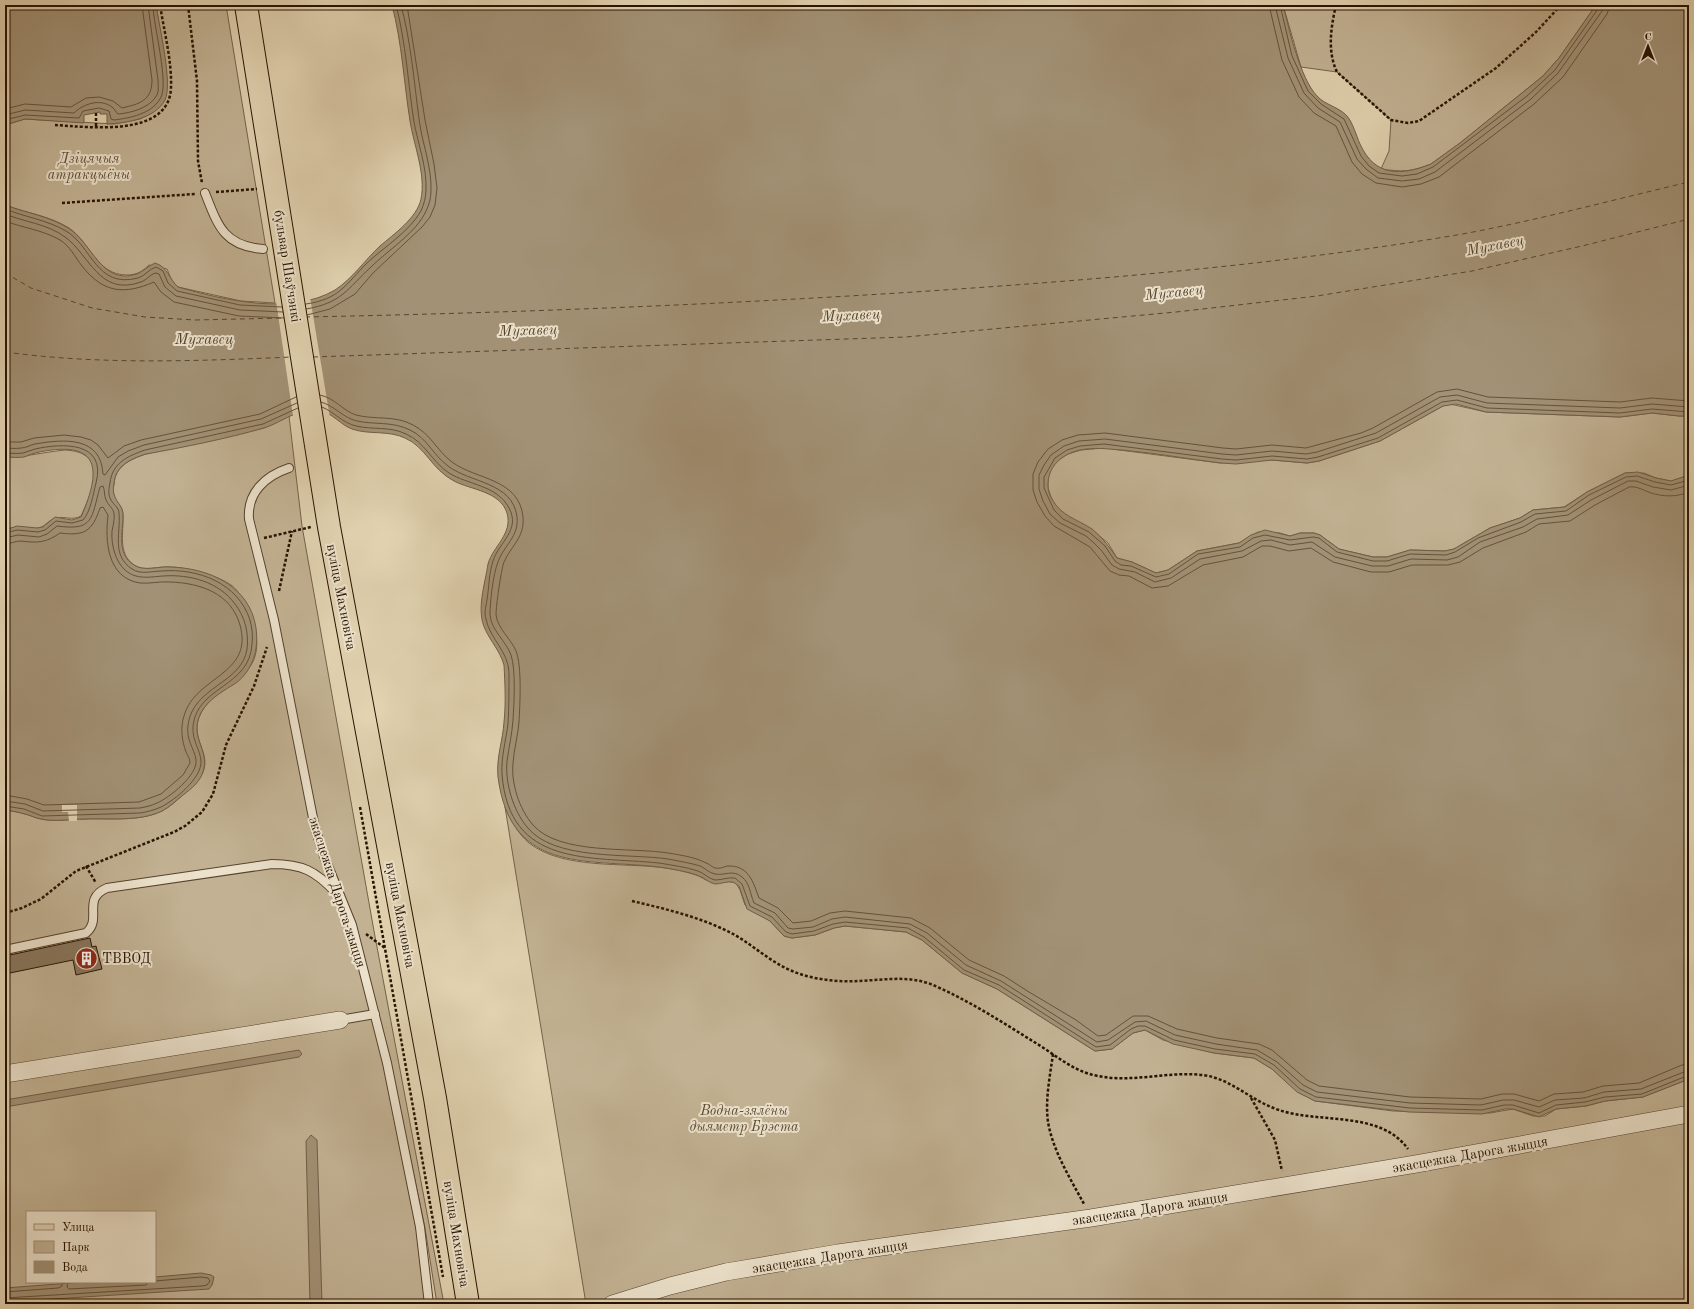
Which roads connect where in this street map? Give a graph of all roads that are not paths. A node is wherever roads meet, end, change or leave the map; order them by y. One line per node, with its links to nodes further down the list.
1 (246, 5): 5 (main road, бульвар Шаўчэнкі)
2 (204, 193): 3 (lane)
3 (263, 249)
4 (289, 468): 6 (lane, экасцежка Дарога жыцця)
5 (321, 527): 13 (main road, вуліца Махновіча)
6 (341, 898): 7 (lane); 8 (lane, экасцежка Дарога жыцця)
7 (5, 950)
8 (375, 1014): 9 (lane); 12 (lane, экасцежка Дарога жыцця)
9 (340, 1020): 10 (street)
10 (5, 1074)
11 (1689, 1114): 14 (street, экасцежка Дарога жыцця)
12 (429, 1304)
13 (468, 1304)
14 (612, 1304)

